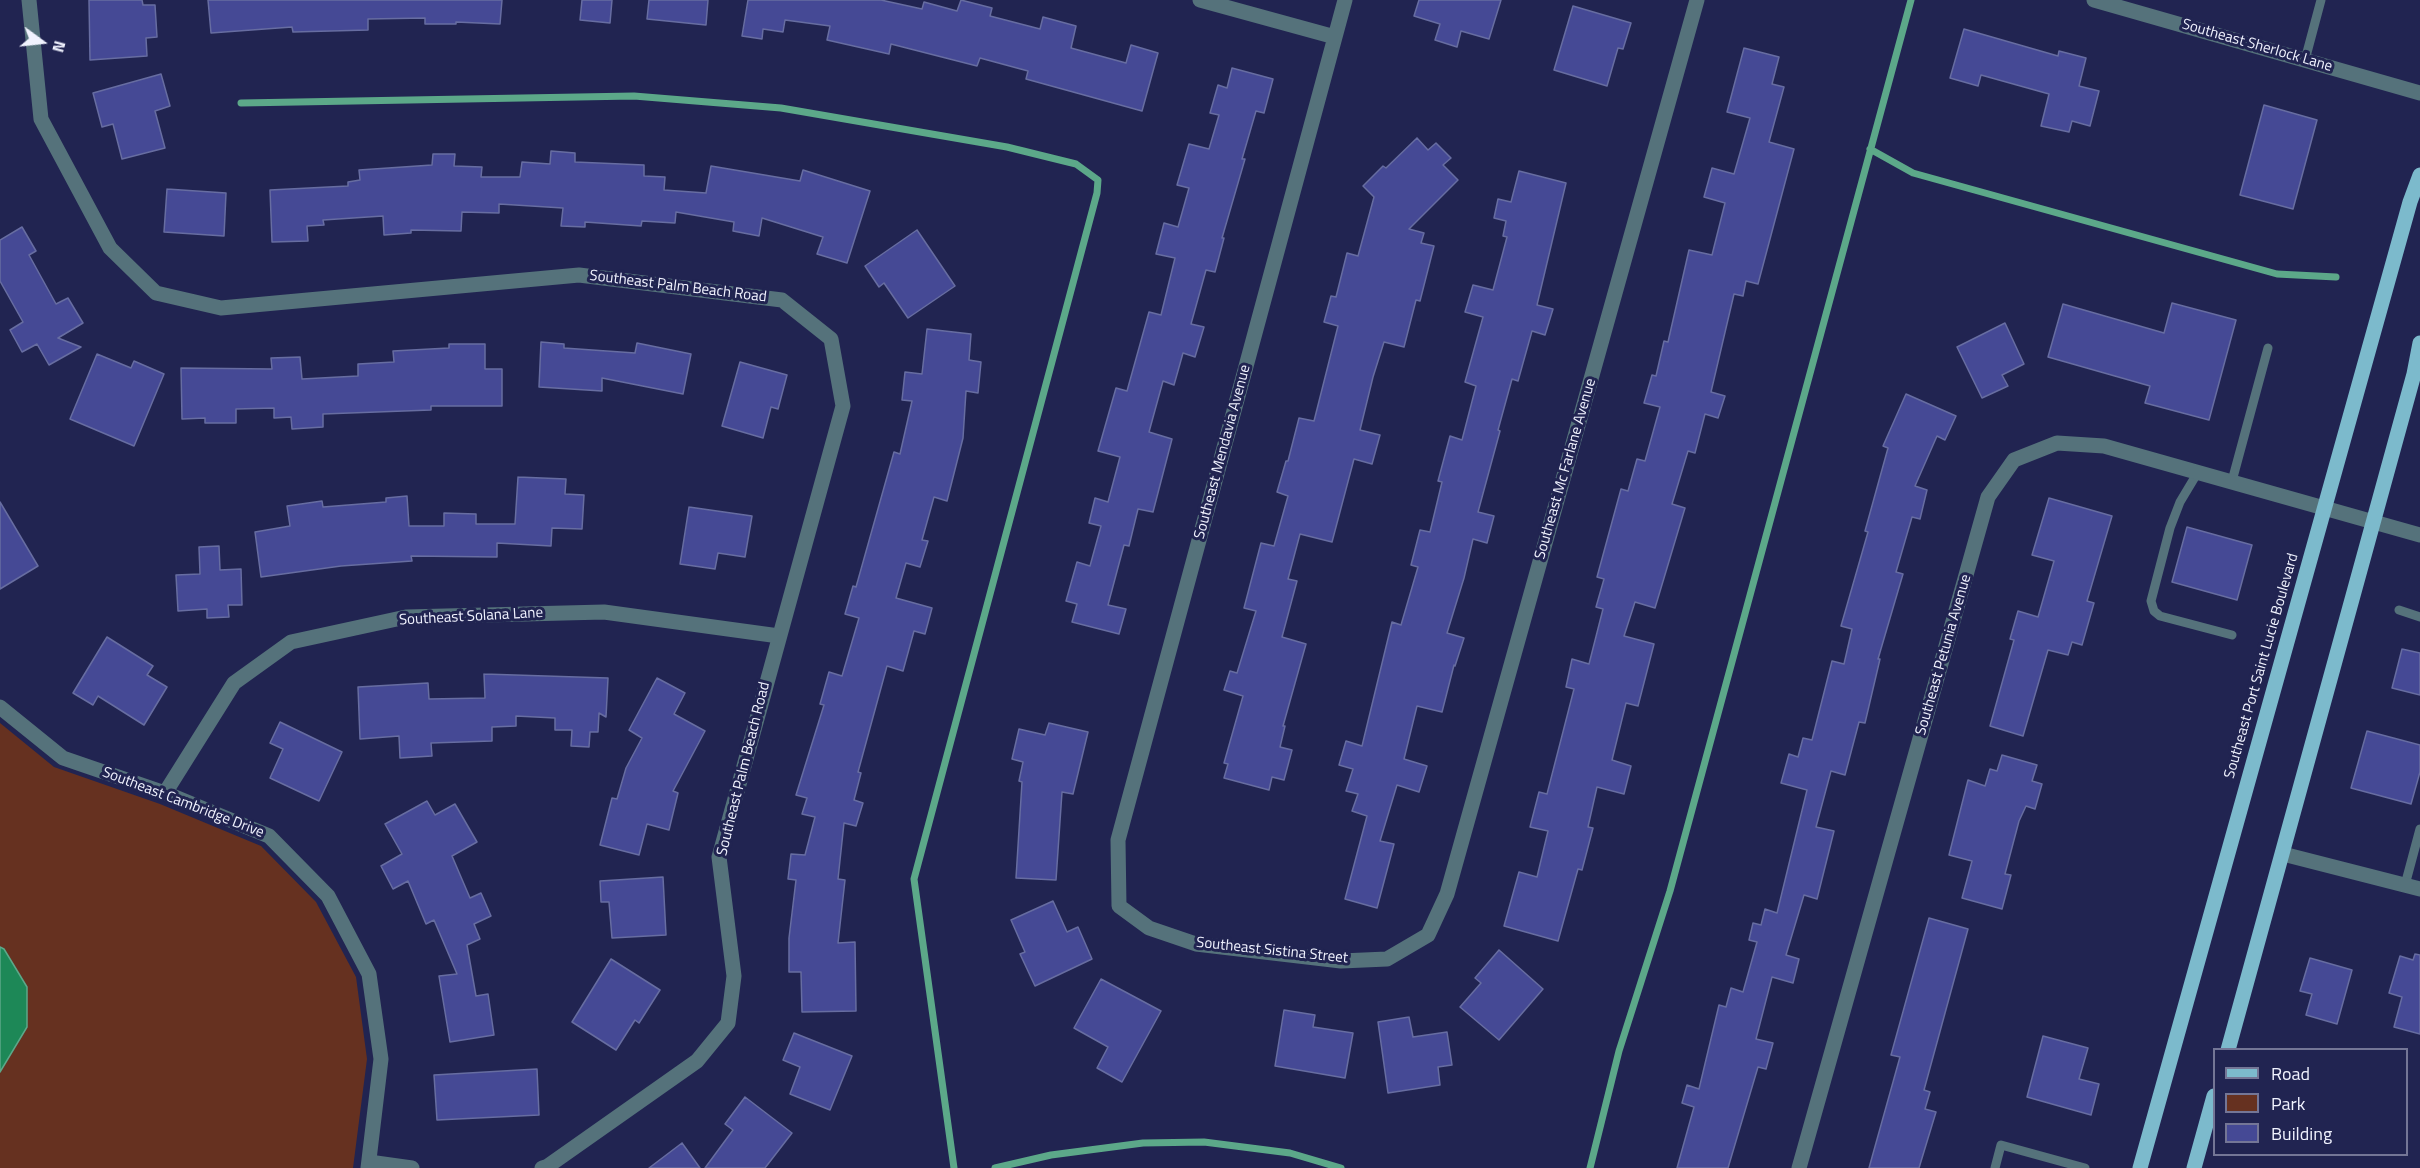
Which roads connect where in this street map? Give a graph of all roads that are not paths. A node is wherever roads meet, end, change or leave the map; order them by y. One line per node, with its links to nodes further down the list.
1 (29, 0): 23 (street, Southeast Palm Beach Road)
2 (1200, 0): 8 (street)
3 (1345, 0): 8 (street, Southeast Mendavia Avenue)
4 (1697, 0): 31 (street, Southeast Mc Farlane Avenue)
5 (2094, 0): 7 (street, Southeast Sherlock Lane)
6 (2321, 0): 9 (lane)
7 (2123, 4): 9 (street, Southeast Sherlock Lane)
8 (1335, 37): 30 (street, Southeast Mendavia Avenue)
9 (2305, 60): 10 (street, Southeast Sherlock Lane)
10 (2420, 93)
11 (2420, 175): 17 (main road, Southeast Port Saint Lucie Boulevard)
12 (2420, 328): 13 (main road)
13 (2420, 344): 18 (main road)
14 (2268, 348): 16 (lane)
15 (2198, 472): 16 (street, Southeast Petunia Avenue); 22 (lane); 37 (street, Southeast Petunia Avenue)
16 (2232, 481): 17 (street, Southeast Petunia Avenue)
17 (2325, 507): 18 (street, Southeast Petunia Avenue); 40 (main road, Southeast Port Saint Lucie Boulevard)
18 (2373, 521): 19 (street, Southeast Petunia Avenue); 27 (main road)
19 (2420, 535)
20 (2399, 610): 21 (lane)
21 (2420, 617)
22 (2232, 635)
23 (779, 636): 25 (street, Southeast Solana Lane); 36 (street, Southeast Palm Beach Road)
24 (0, 707): 25 (street, Southeast Cambridge Drive)
25 (165, 793): 34 (street, Southeast Cambridge Drive)
26 (2420, 829): 28 (lane)
27 (2283, 854): 28 (street); 32 (main road)
28 (2404, 885): 29 (street)
29 (2420, 889)
30 (1119, 906): 31 (street, Southeast Sistina Street)
31 (1428, 935)
32 (2229, 1048)
33 (2213, 1100): 41 (main road)
34 (368, 1165): 35 (street)
35 (412, 1168)
36 (542, 1168)
37 (1799, 1168)
38 (1995, 1168): 39 (lane)
39 (2085, 1168)
40 (2140, 1168)
41 (2194, 1168)

